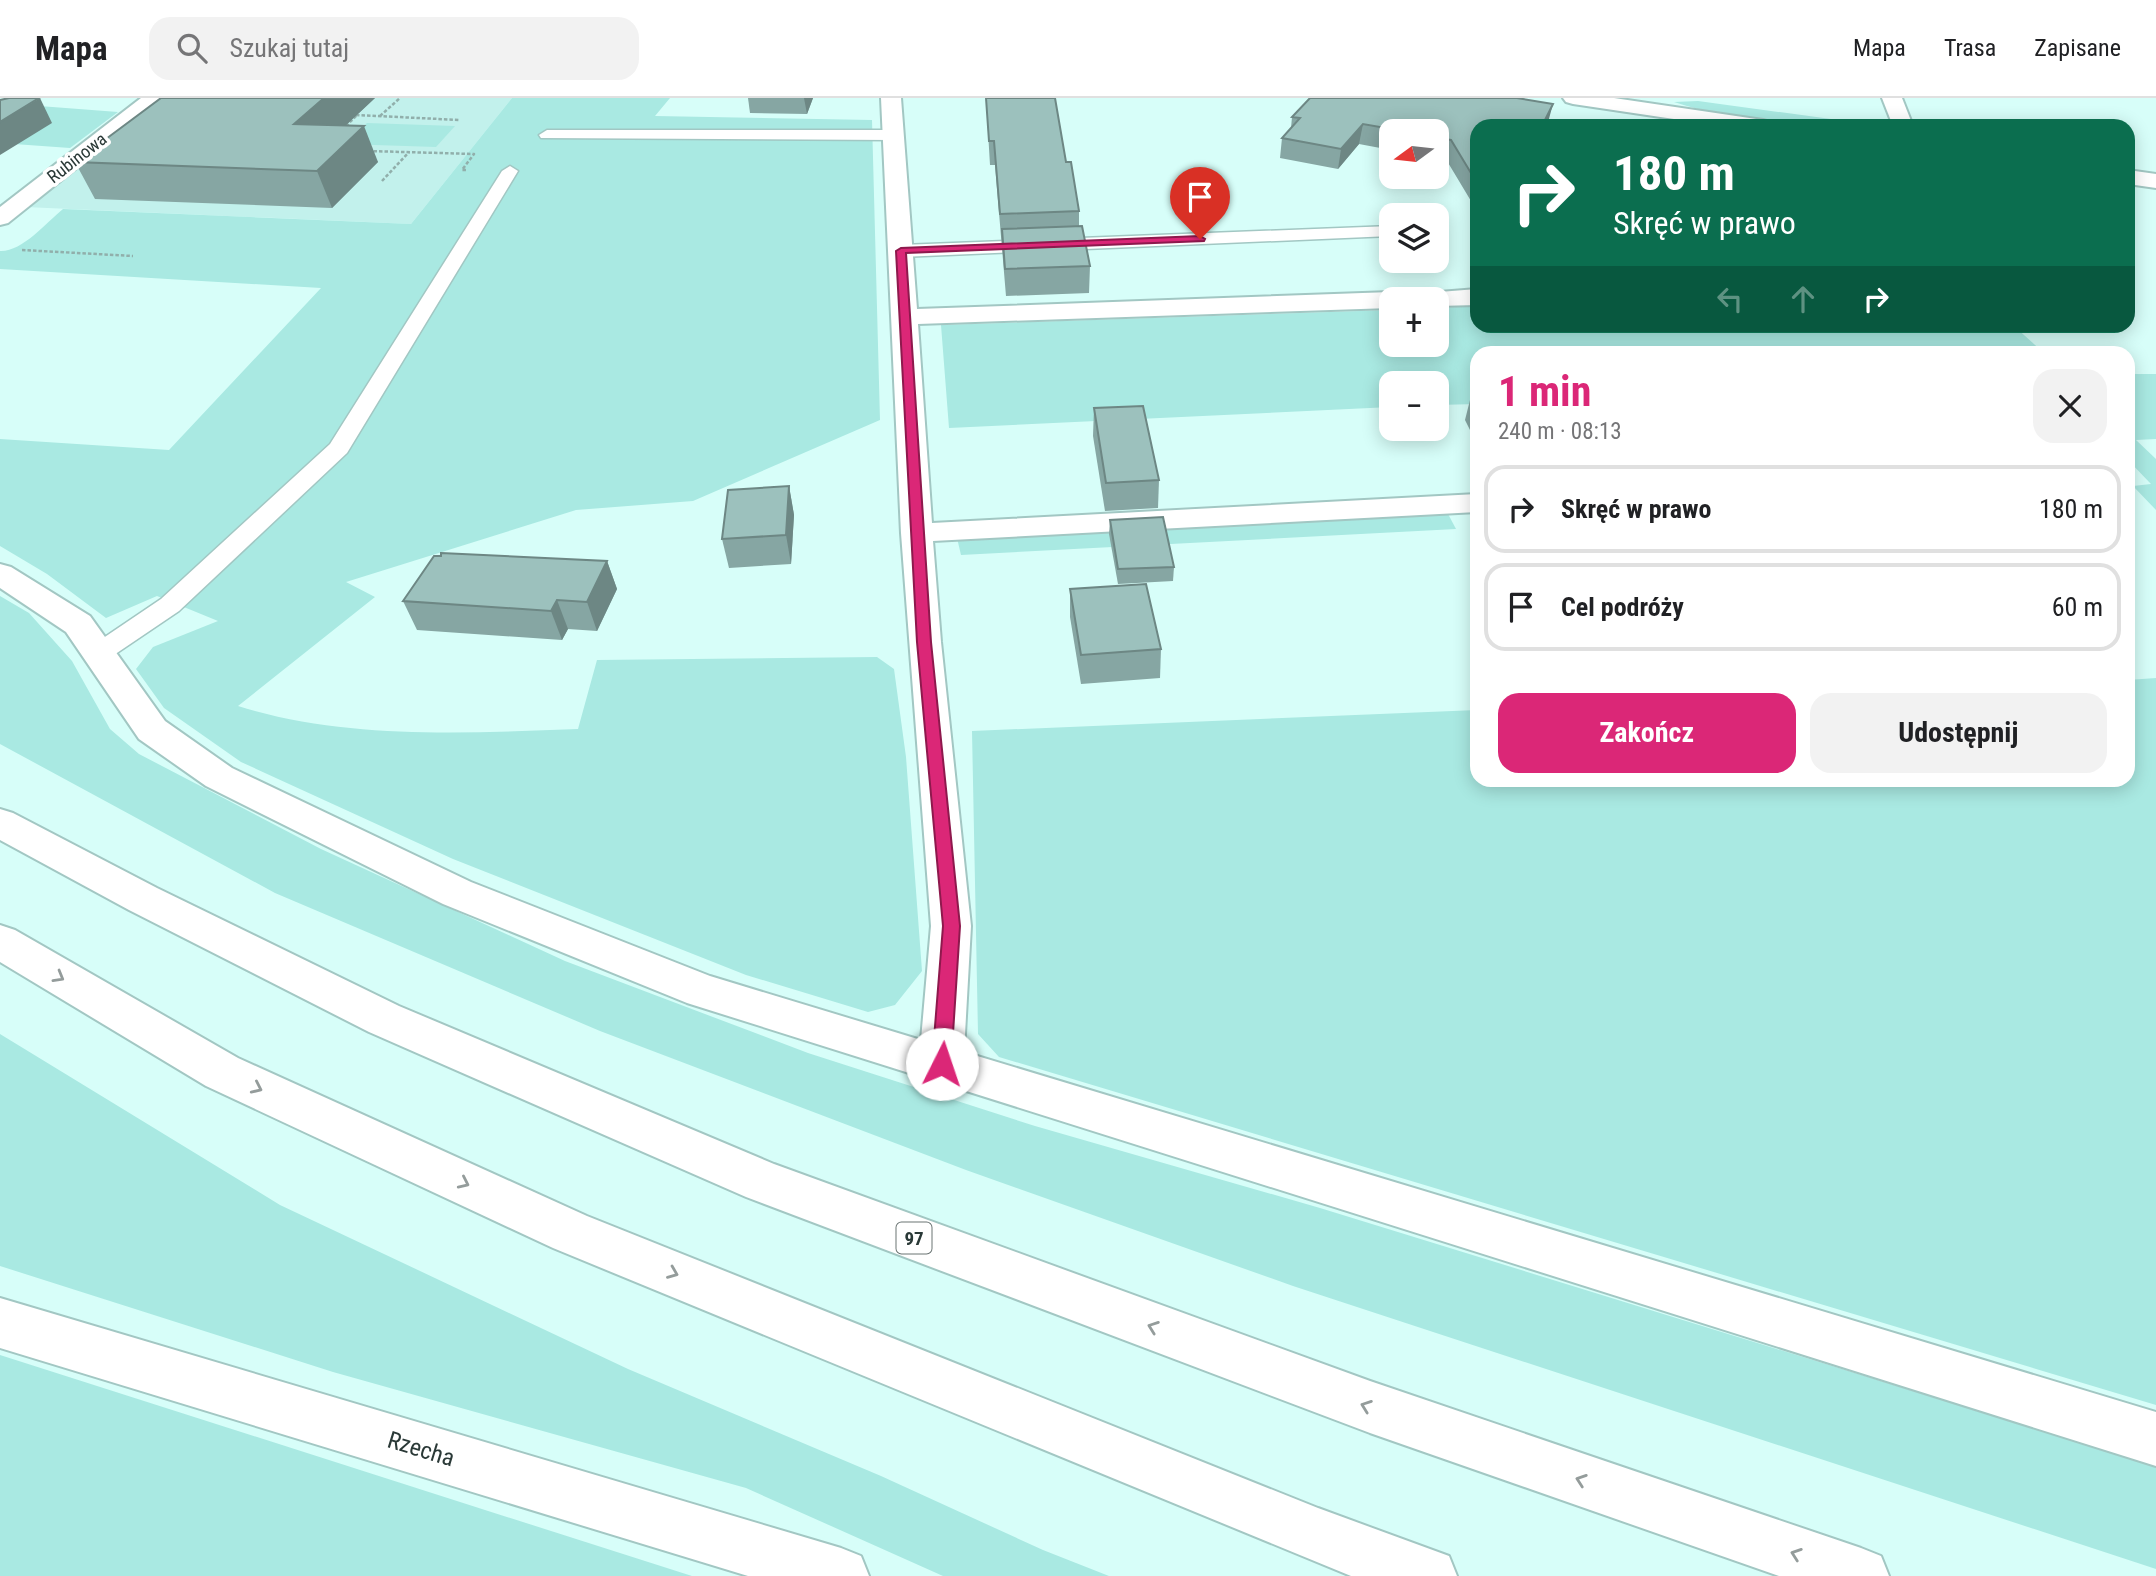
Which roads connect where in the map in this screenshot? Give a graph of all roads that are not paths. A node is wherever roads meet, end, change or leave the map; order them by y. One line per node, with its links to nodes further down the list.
1 (154, 98): 12 (street, Rubinowa)
2 (891, 98): 8 (street)
3 (1892, 98): 6 (street)
4 (1582, 99): 5 (street)
5 (1716, 119)
6 (1900, 119)
7 (547, 135): 8 (lane)
8 (893, 135): 14 (street)
9 (510, 171): 22 (lane)
10 (2135, 178): 11 (street)
11 (2156, 181)
12 (0, 218)
13 (1379, 231): 14 (lane)
14 (901, 251): 18 (street)
15 (1470, 297): 16 (street)
16 (1449, 298)
17 (1379, 300): 18 (street)
18 (906, 317): 20 (street)
19 (1470, 503): 20 (street)
20 (916, 533): 25 (street)
21 (0, 574): 22 (street)
22 (99, 653): 25 (street)
23 (0, 823): 30 (street, 97, one-way to 23)
24 (0, 942): 29 (street, one-way to 29)
25 (942, 1064): 27 (street)
26 (0, 1323): 28 (street, Rzecha)
27 (2156, 1439)
28 (841, 1576)
29 (1429, 1576)
30 (1861, 1576)

